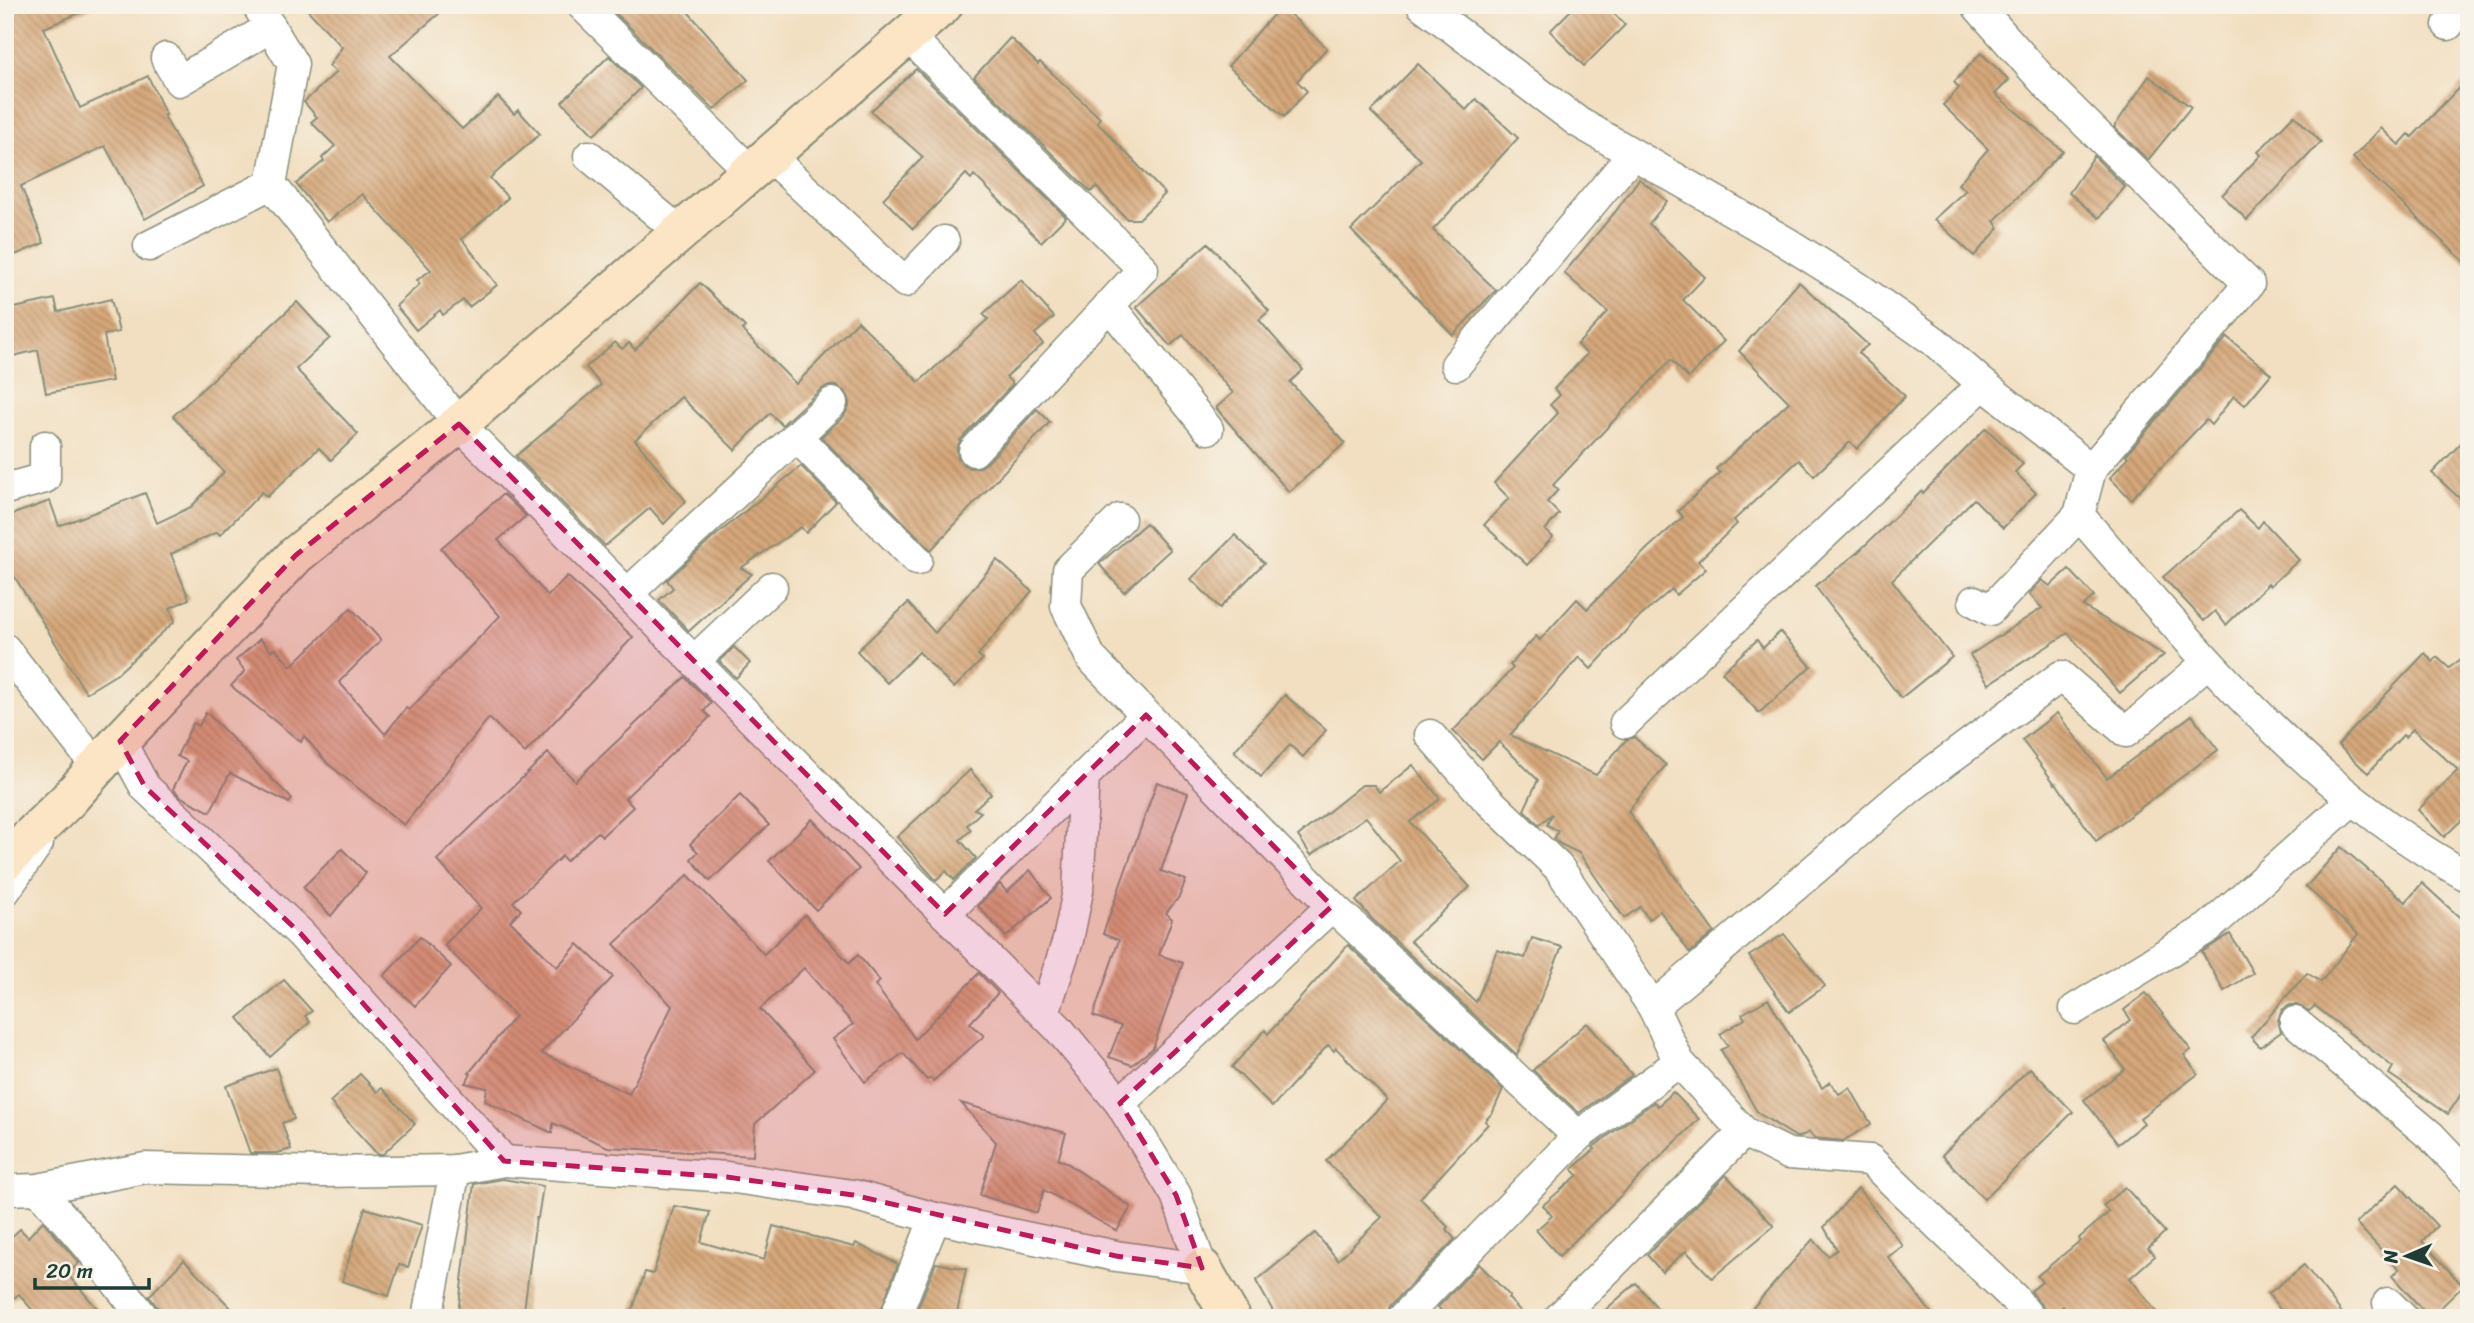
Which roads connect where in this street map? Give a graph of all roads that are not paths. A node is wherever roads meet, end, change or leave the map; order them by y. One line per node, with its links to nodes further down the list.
1 (582, 5): 10 (street)
2 (943, 5): 6 (street)
3 (1422, 5): 8 (street)
4 (1978, 6): 24 (street)
5 (262, 11): 7 (street); 11 (street)
6 (907, 35): 10 (street); 15 (street)
7 (166, 58)
8 (1633, 153): 16 (street); 17 (street)
9 (589, 156): 12 (street)
10 (760, 163): 12 (street); 13 (street)
11 (271, 184): 14 (street); 19 (street)
12 (680, 232): 19 (street)
13 (944, 241)
14 (149, 246)
15 (1109, 305): 20 (street); 23 (street)
16 (1456, 365)
17 (1983, 384): 24 (street); 36 (street)
18 (832, 403): 21 (street)
19 (459, 424): 30 (street); 38 (street)
20 (1208, 429)
21 (796, 436): 28 (street); 30 (street)
22 (45, 446): 25 (street)
23 (974, 450)
24 (2091, 469): 26 (street)
25 (5, 489)
26 (2079, 515): 31 (street); 34 (street)
27 (1120, 519): 35 (street)
28 (918, 560)
29 (772, 587): 33 (street)
30 (627, 594): 33 (street)
31 (1974, 601)
32 (5, 649): 38 (street)
33 (694, 661): 46 (street)
34 (2207, 663): 41 (street); 47 (street)
35 (1146, 715): 39 (street); 45 (street)
36 (1625, 723)
37 (1430, 735): 47 (street)
38 (108, 754): 40 (street); 55 (street)
39 (1084, 777): 46 (street); 49 (street)
40 (68, 800): 42 (street); 44 (street)
41 (2352, 800): 43 (street); 48 (street)
42 (5, 861)
43 (2469, 877)
44 (5, 891)
45 (1332, 906): 52 (street); 54 (street)
46 (945, 914): 49 (street)
47 (1653, 1007): 51 (street)
48 (2076, 1009)
49 (1044, 1013): 52 (street)
50 (2295, 1022): 57 (street)
51 (1679, 1062): 53 (street); 54 (street)
52 (1120, 1103): 61 (street)
53 (1744, 1132): 67 (street); 68 (street)
54 (1578, 1136): 66 (street)
55 (504, 1161): 56 (street); 60 (street)
56 (455, 1170): 58 (street); 63 (street)
57 (2469, 1176)
58 (38, 1189): 59 (street); 62 (street)
59 (5, 1190)
60 (935, 1218): 61 (street); 64 (street)
61 (1202, 1268): 65 (street)
62 (144, 1318)
63 (427, 1318)
64 (895, 1318)
65 (1231, 1318)
66 (1403, 1318)
67 (1559, 1318)
68 (2030, 1318)

